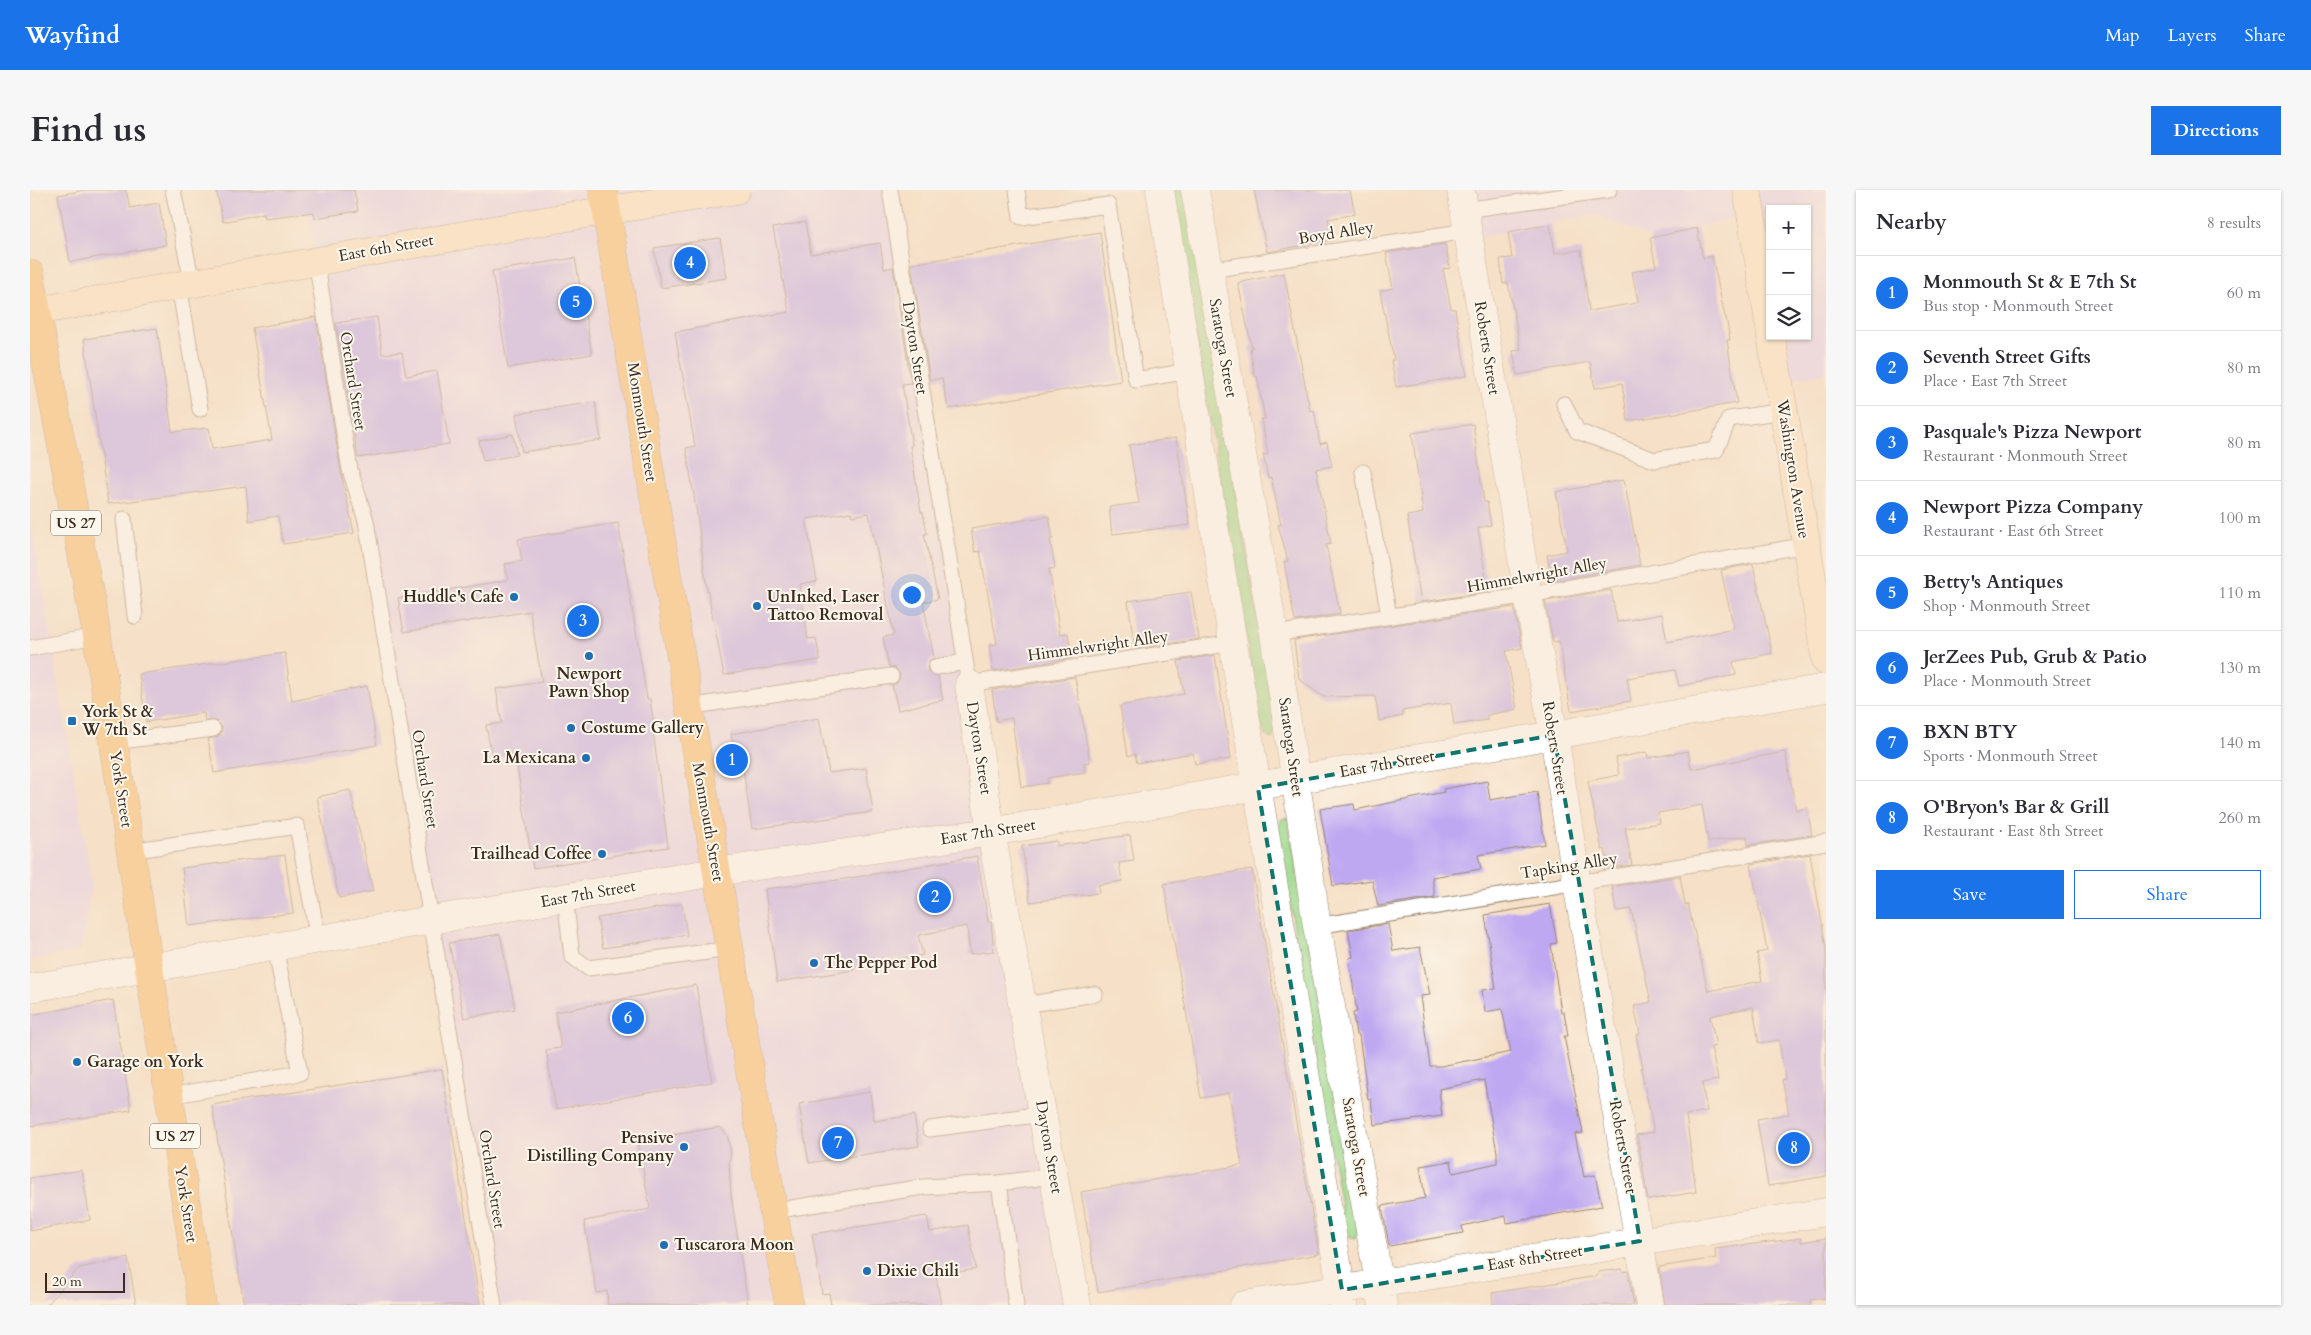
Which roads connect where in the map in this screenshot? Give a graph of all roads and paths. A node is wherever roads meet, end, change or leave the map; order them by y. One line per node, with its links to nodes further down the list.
1 (173, 190): 14 (lane)
2 (736, 190): 9 (street, East 6th Street)
3 (890, 190): 34 (lane, Dayton Street)
4 (1017, 190): 18 (lane)
5 (1160, 190): 18 (street)
6 (1195, 190): 12 (street, Saratoga Street)
7 (1609, 190): 10 (lane, Boyd Alley)
8 (1747, 190): 15 (street)
9 (605, 200): 11 (street, East 6th Street); 37 (main road, Monmouth Street)
10 (1464, 210): 12 (lane, Boyd Alley); 25 (street, Roberts Street)
11 (316, 260): 14 (street, East 6th Street); 49 (lane, Orchard Street)
12 (1210, 270): 28 (street, Saratoga Street)
13 (30, 274): 16 (main road, York Street / US 27)
14 (185, 284): 16 (street, East 6th Street); 20 (lane)
15 (1766, 304)
16 (33, 311): 29 (main road, York Street / US 27)
17 (1772, 340): 21 (street, Washington Avenue)
18 (1189, 371): 30 (street)
19 (1564, 404): 21 (lane)
20 (200, 409)
21 (1784, 411): 24 (street, Washington Avenue)
22 (1363, 472): 27 (lane)
23 (124, 519): 26 (lane)
24 (1806, 545): 25 (lane, Himmelwright Alley); 32 (street, Washington Avenue)
25 (1528, 595): 27 (lane, Himmelwright Alley); 39 (street, Roberts Street)
26 (135, 616)
27 (1389, 616): 28 (lane, Himmelwright Alley)
28 (1274, 634): 41 (street, Saratoga Street)
29 (97, 636): 31 (lane); 40 (main road, York Street / US 27)
30 (1233, 643): 34 (lane, Himmelwright Alley); 42 (street)
31 (30, 648)
32 (1826, 661)
33 (936, 667): 34 (lane, Himmelwright Alley)
34 (967, 673): 43 (street, Dayton Street)
35 (891, 676): 37 (lane)
36 (1826, 688): 39 (street, East 7th Street)
37 (688, 707): 46 (main road, Monmouth Street)
38 (214, 729): 40 (lane)
39 (1554, 735): 41 (street, East 7th Street); 47 (street, Roberts Street)
40 (114, 742): 45 (main road, York Street / US 27)
41 (1296, 780): 42 (street, East 7th Street); 50 (street, Saratoga Street)
42 (1258, 788): 43 (street, East 7th Street); 67 (street)
43 (991, 832): 46 (street, East 7th Street); 57 (street, Dayton Street)
44 (1826, 842): 47 (lane, Tapking Alley)
45 (130, 851): 51 (lane); 54 (main road, York Street / US 27)
46 (716, 872): 48 (street, East 7th Street); 53 (main road, Monmouth Street)
47 (1577, 883): 50 (lane, Tapking Alley); 65 (street, Roberts Street)
48 (565, 898): 49 (street, East 7th Street); 53 (lane)
49 (430, 921): 51 (street, East 7th Street); 69 (lane, Orchard Street)
50 (1317, 926): 66 (street, Saratoga Street)
51 (318, 939): 52 (street, East 7th Street)
52 (275, 946): 54 (street, East 7th Street); 58 (lane)
53 (730, 950): 63 (main road, Monmouth Street)
54 (149, 966): 55 (street, East 7th Street); 58 (main road, York Street / US 27)
55 (30, 988)
56 (1095, 994): 57 (lane)
57 (1023, 1005): 59 (street, Dayton Street)
58 (169, 1096): 68 (main road, York Street / US 27)
59 (1042, 1114): 60 (lane); 61 (street, Dayton Street)
60 (930, 1129)
61 (1054, 1176): 62 (lane); 72 (street, Dayton Street)
62 (999, 1183): 63 (lane); 71 (lane)
63 (773, 1211): 70 (main road, Monmouth Street)
64 (1826, 1212): 65 (street, East 8th Street)
65 (1640, 1241): 66 (street, East 8th Street); 74 (street, Roberts Street)
66 (1382, 1294): 67 (street, East 8th Street)
67 (1343, 1298): 73 (street, East 8th Street)
68 (202, 1305)
69 (494, 1305)
70 (789, 1305)
71 (1016, 1305)
72 (1077, 1305)
73 (1244, 1305)
74 (1650, 1305)

